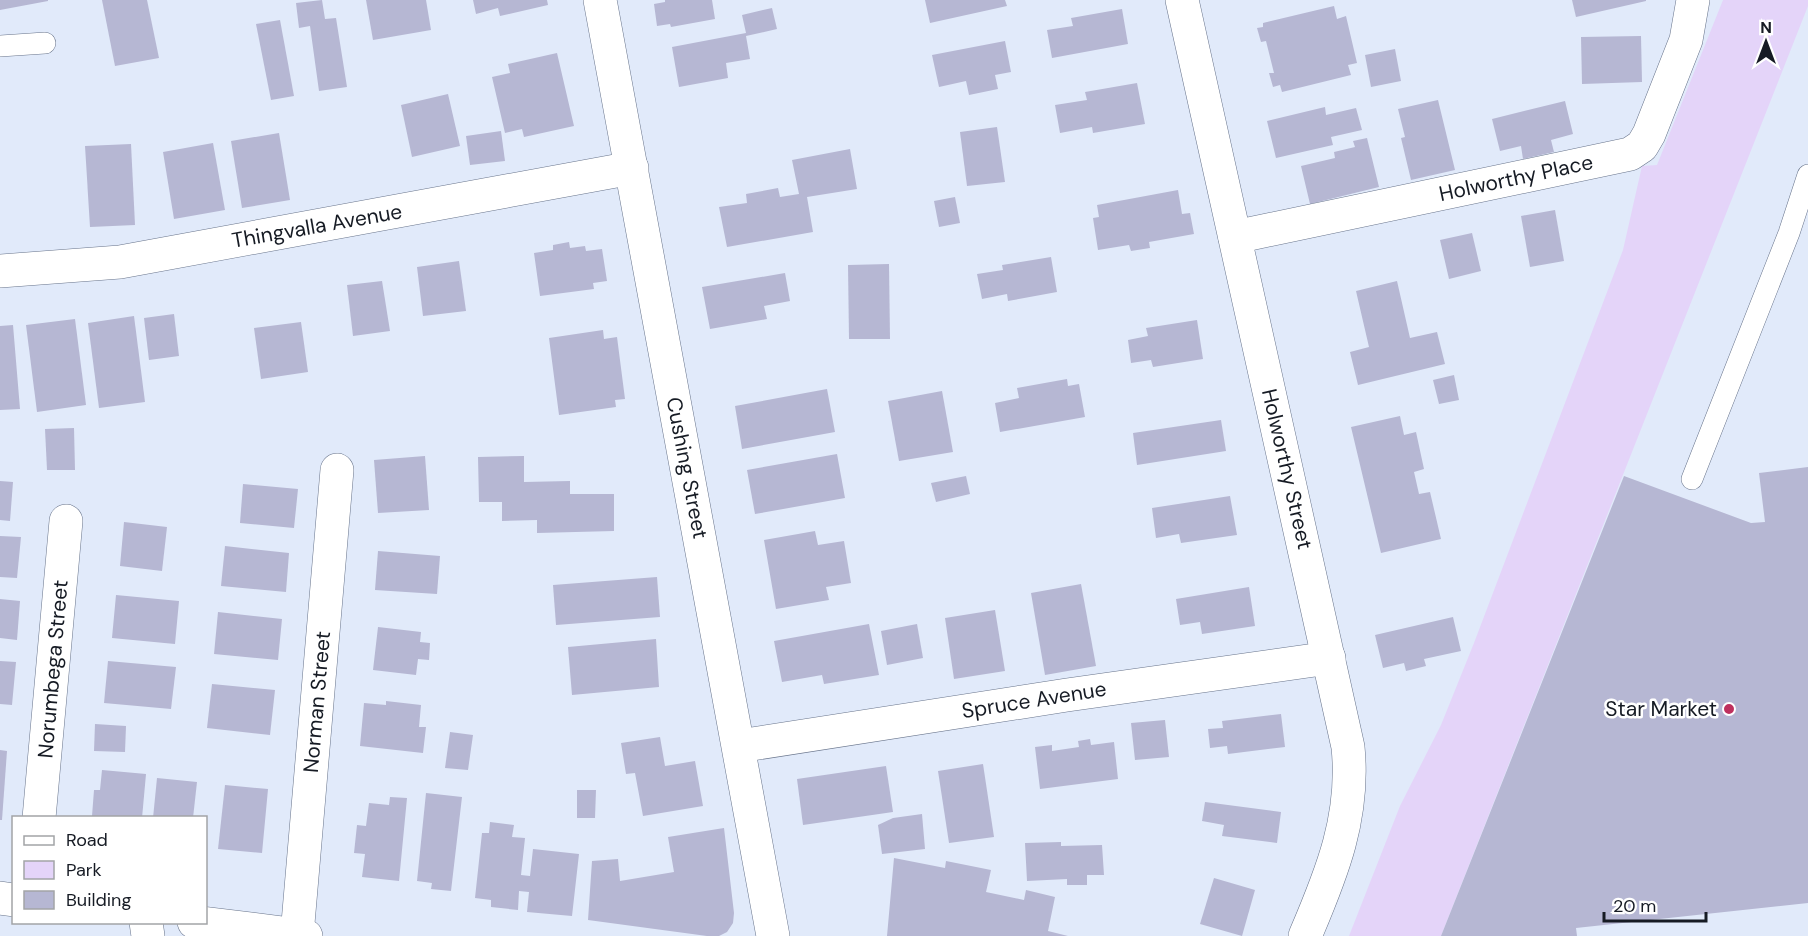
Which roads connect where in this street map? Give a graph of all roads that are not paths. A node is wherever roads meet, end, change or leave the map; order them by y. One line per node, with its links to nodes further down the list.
1 (600, 0): 6 (street, Cushing Street)
2 (1182, 0): 9 (street, Holworthy Street)
3 (1693, 0): 9 (street, Holworthy Place)
4 (45, 43): 5 (lane)
5 (0, 46)
6 (632, 168): 10 (street, Thingvalla Avenue); 15 (street, Cushing Street)
7 (1808, 175): 8 (lane)
8 (1798, 235): 12 (lane)
9 (1236, 237): 14 (street, Holworthy Street)
10 (0, 272)
11 (337, 470): 18 (street, Norman Street)
12 (1692, 479)
13 (66, 521): 16 (street, Norumbega Street)
14 (1329, 658): 15 (street, Spruce Avenue); 20 (street, Holworthy Street)
15 (739, 746): 19 (street, Cushing Street)
16 (39, 816)
17 (207, 924): 18 (street)
18 (302, 935)
19 (773, 936)
20 (1305, 936)

